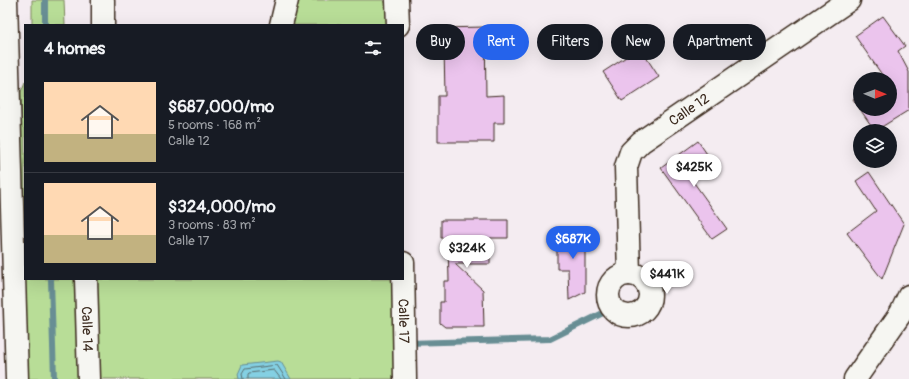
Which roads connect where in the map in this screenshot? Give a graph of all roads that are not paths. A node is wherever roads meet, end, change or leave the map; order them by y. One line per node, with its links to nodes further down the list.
1 (6, 0): 9 (street)
2 (103, 0): 6 (street)
3 (288, 0): 7 (street)
4 (397, 0): 8 (street)
5 (849, 0): 10 (street, Calle 12)
6 (103, 24)
7 (281, 24)
8 (398, 24)
9 (16, 57): 14 (street)
10 (629, 274)
11 (86, 280): 15 (street, Calle 14)
12 (403, 280): 16 (street, Calle 17)
13 (909, 296): 17 (street)
14 (17, 379)
15 (89, 379)
16 (406, 379)
17 (855, 379)

